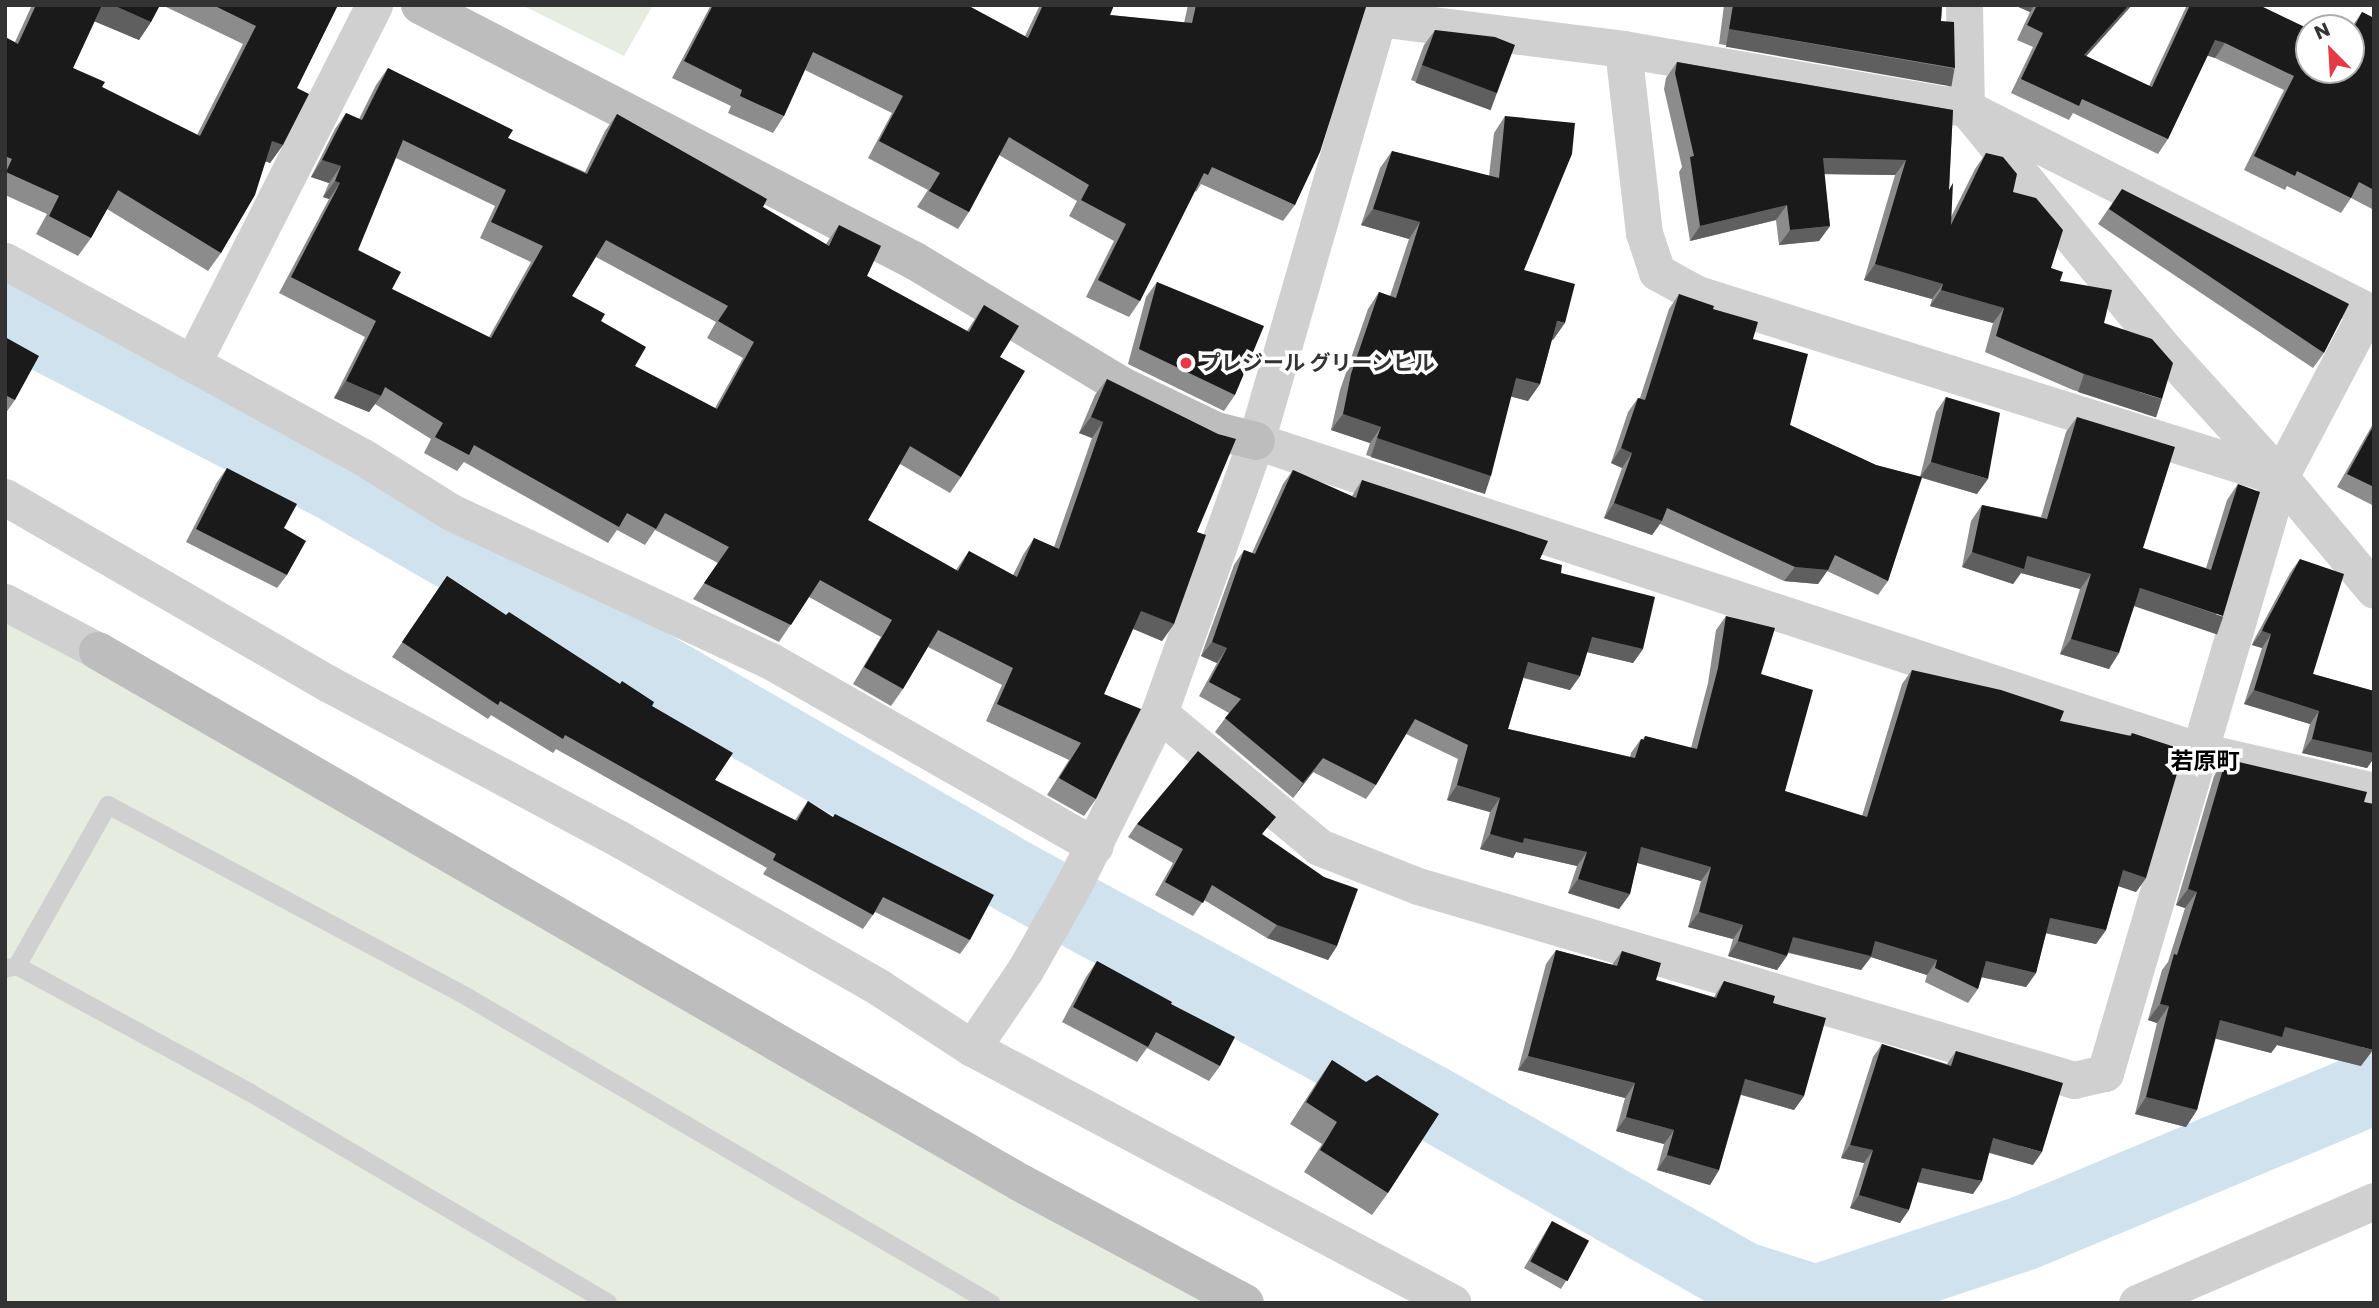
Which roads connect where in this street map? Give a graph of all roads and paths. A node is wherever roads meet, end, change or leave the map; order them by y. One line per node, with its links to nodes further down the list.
1 (374, 5): 9 (street)
2 (420, 5): 10 (street)
3 (1964, 5): 6 (street)
4 (1379, 12): 5 (street); 10 (street)
5 (1623, 49): 6 (street); 11 (street)
6 (1966, 108): 8 (street); 11 (street)
7 (5, 261): 9 (street)
8 (2370, 313): 11 (street)
9 (193, 362): 19 (street)
10 (1256, 441): 16 (street); 17 (street)
11 (2280, 477): 13 (street); 17 (street)
12 (5, 497): 21 (street)
13 (2374, 590)
14 (5, 602): 15 (street)
15 (98, 651): 25 (street)
16 (1159, 713): 17 (street); 19 (street)
17 (2200, 751): 18 (street)
18 (2374, 791)
19 (1096, 846): 21 (street)
20 (11, 967): 23 (lane); 24 (lane)
21 (972, 1048): 26 (street)
22 (2374, 1201): 27 (street)
23 (608, 1303)
24 (991, 1303)
25 (1245, 1303)
26 (1453, 1303)
27 (2137, 1303)

